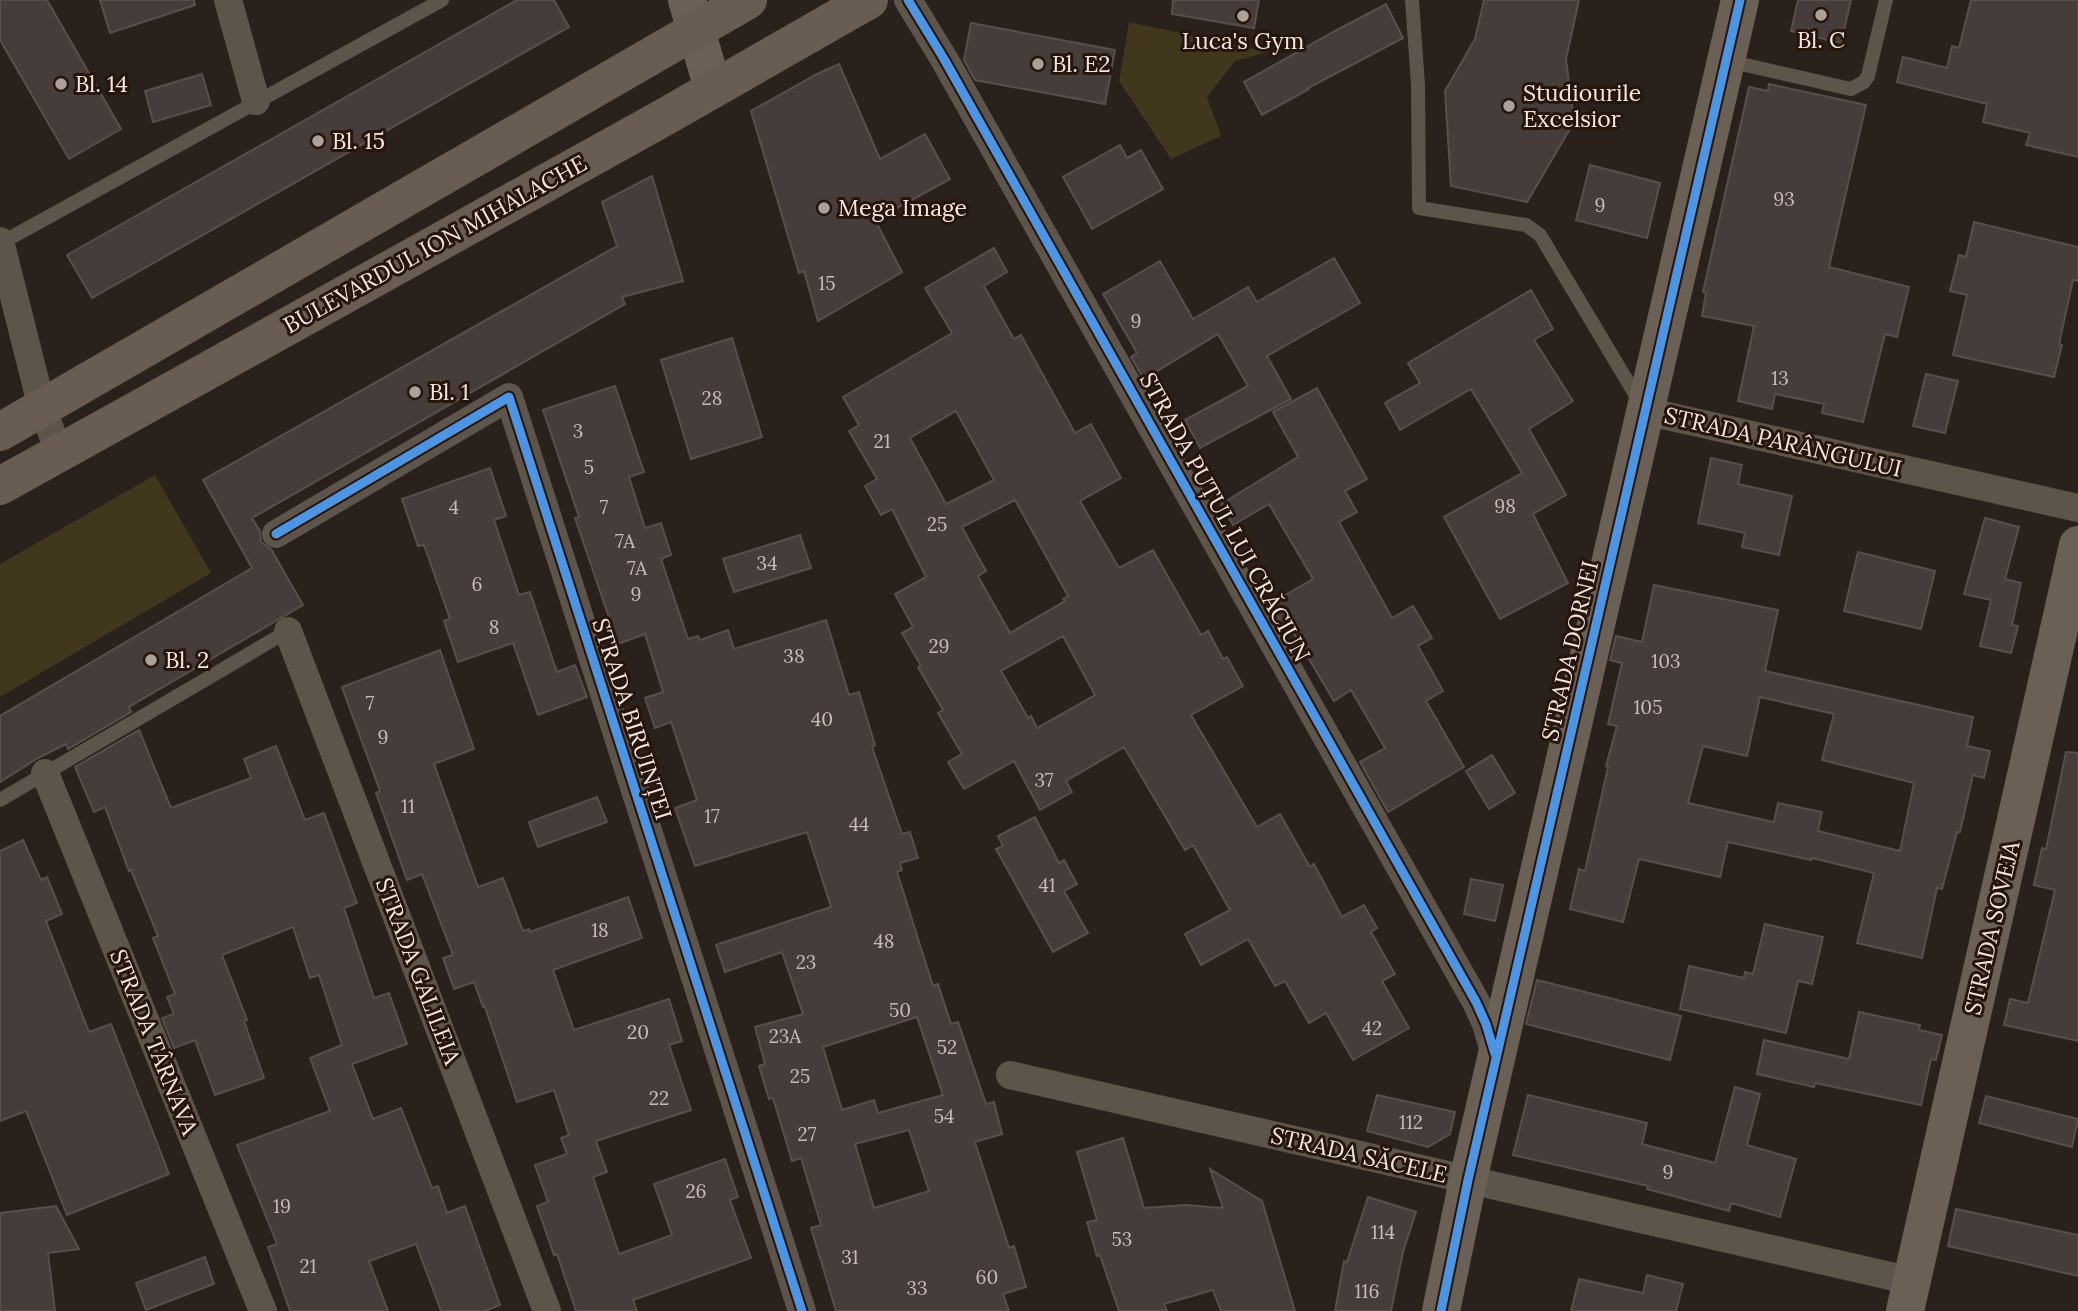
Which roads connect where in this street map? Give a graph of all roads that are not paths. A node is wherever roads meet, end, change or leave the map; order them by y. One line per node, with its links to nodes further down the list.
1 (228, 0): 12 (street)
2 (442, 0): 12 (lane)
3 (748, 0): 9 (main road)
4 (869, 0): 11 (main road, BULEVARDUL ION MIHALACHE)
5 (908, 0): 25 (street, STRADA PUȚUL LUI CRĂCIUN)
6 (1412, 0): 15 (lane, STRADA PARÂNGULUI)
7 (1740, 0): 10 (street, STRADA DORNEI)
8 (1886, 0): 10 (lane)
9 (692, 15): 11 (street); 14 (main road)
10 (1726, 61): 15 (street, STRADA DORNEI)
11 (713, 88): 17 (main road, BULEVARDUL ION MIHALACHE)
12 (256, 101): 13 (lane)
13 (0, 242): 14 (street)
14 (42, 408): 16 (main road); 17 (street)
15 (1645, 411): 19 (street, STRADA PARÂNGULUI); 25 (street, STRADA DORNEI)
16 (0, 432)
17 (60, 454): 18 (main road, BULEVARDUL ION MIHALACHE)
18 (0, 486)
19 (2078, 508)
20 (276, 534): 31 (street, STRADA BIRUINȚEI)
21 (2078, 545): 28 (street, STRADA SOVEJA)
22 (288, 631): 23 (lane); 30 (street, STRADA GALILEIA)
23 (45, 773): 24 (lane); 29 (street, STRADA TÂRNAVA)
24 (0, 800)
25 (1496, 1060): 27 (street, STRADA DORNEI)
26 (1010, 1075): 27 (street, STRADA SĂCELE)
27 (1468, 1180): 28 (street, STRADA SĂCELE); 32 (street, STRADA DORNEI)
28 (1909, 1296)
29 (263, 1311)
30 (547, 1311)
31 (802, 1311)
32 (1441, 1311)

